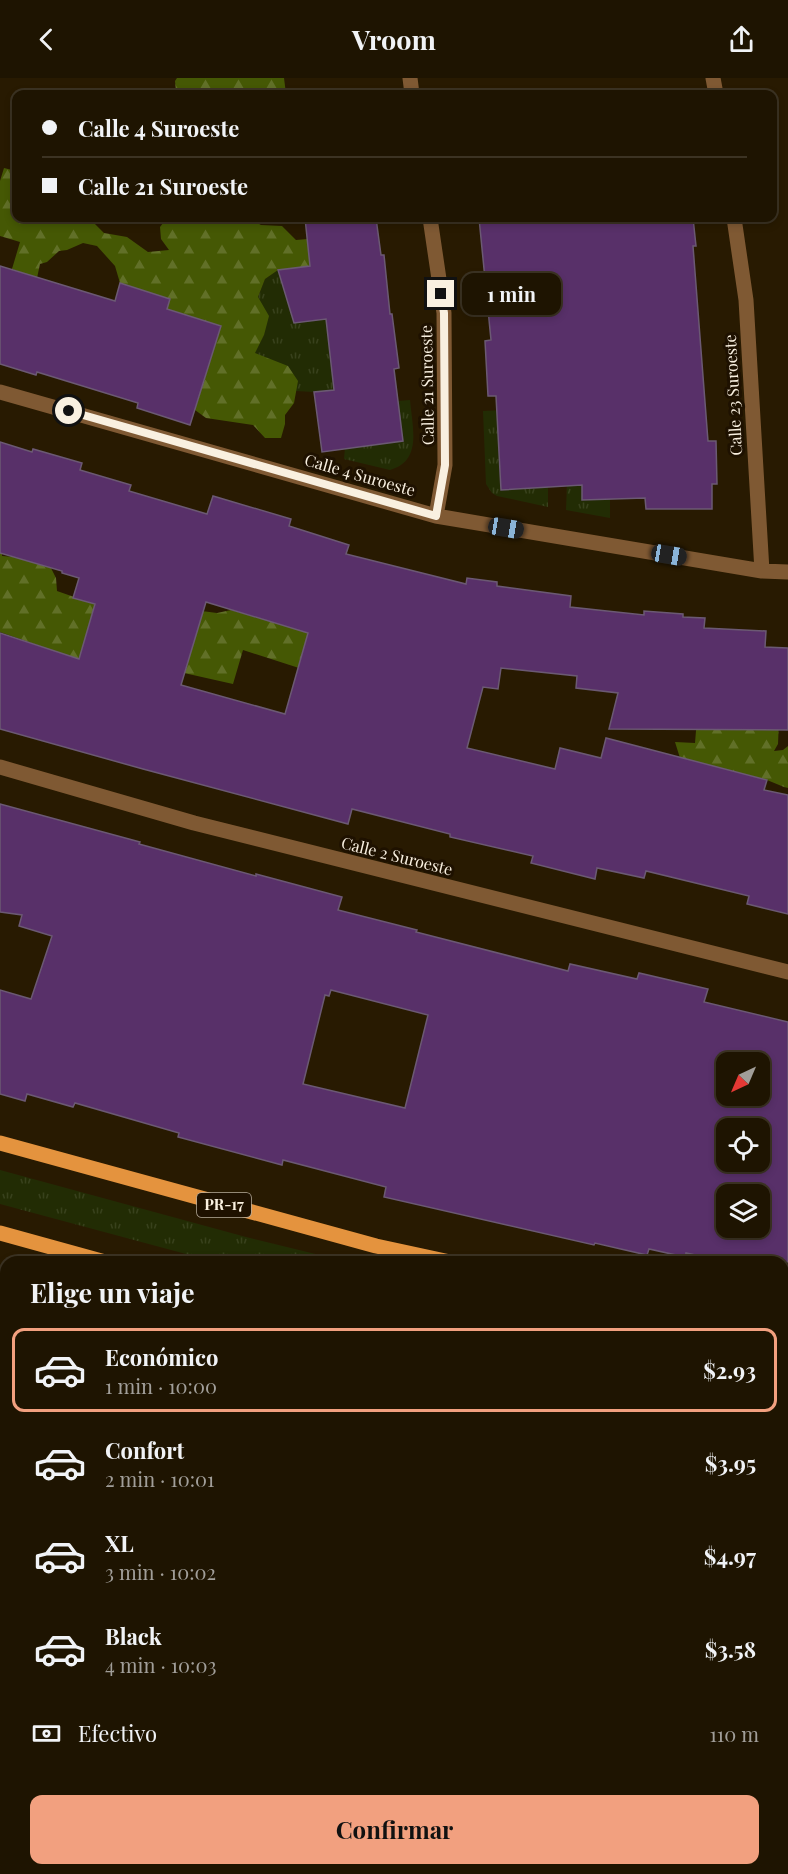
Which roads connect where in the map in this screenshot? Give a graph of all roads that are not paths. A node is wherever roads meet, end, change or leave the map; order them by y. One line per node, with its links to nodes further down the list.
1 (431, 222): 4 (street, Calle 21 Suroeste)
2 (735, 222): 5 (street, Calle 23 Suroeste)
3 (0, 392): 4 (street, Calle 4 Suroeste)
4 (436, 516): 5 (street, Calle 4 Suroeste)
5 (762, 571): 6 (street, Calle 4 Suroeste)
6 (788, 572)
7 (0, 767): 8 (street, Calle 2 Suroeste)
8 (788, 972)
9 (0, 1143): 12 (main road, PR-17)
10 (0, 1233): 11 (main road)
11 (83, 1256)
12 (422, 1256)

